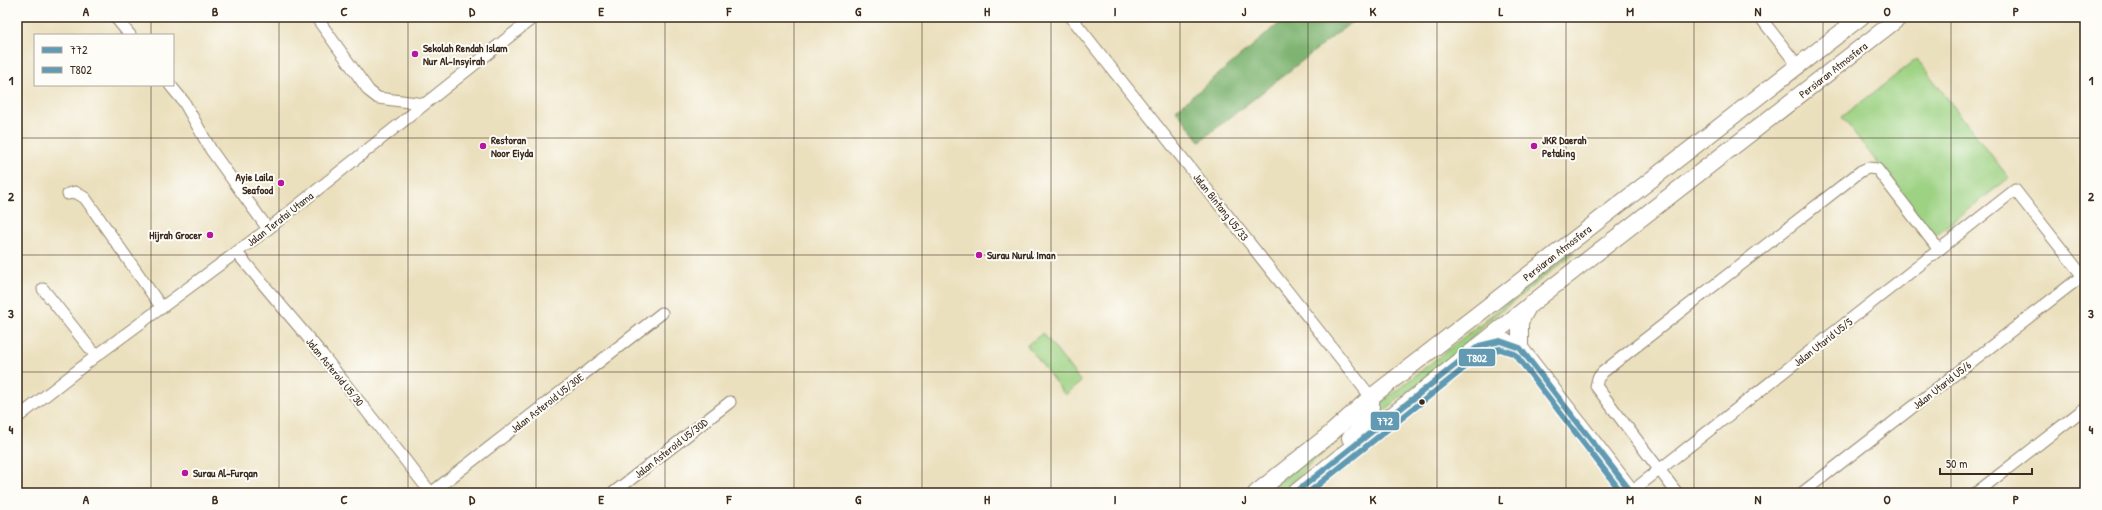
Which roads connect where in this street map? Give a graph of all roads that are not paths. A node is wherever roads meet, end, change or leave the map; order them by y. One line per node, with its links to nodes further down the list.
1 (316, 17): 11 (street)
2 (534, 17): 11 (street, Jalan Teratai Utama)
3 (1071, 17): 29 (street, Jalan Bintang U5/33)
4 (1760, 17): 9 (street)
5 (1861, 17): 9 (street, Persiaran Atmosfera)
6 (1900, 17): 17 (street, Persiaran Atmosfera)
7 (116, 18): 8 (street)
8 (129, 34)
9 (1798, 66): 13 (street, Persiaran Atmosfera)
10 (171, 86): 14 (street)
11 (424, 104): 14 (street, Jalan Teratai Utama)
12 (68, 194): 23 (street)
13 (1599, 221): 15 (street, Persiaran Atmosfera); 16 (street)
14 (268, 229): 19 (street, Jalan Teratai Utama)
15 (1584, 232): 16 (street); 29 (street, Persiaran Atmosfera)
16 (1599, 238): 17 (street); 20 (street)
17 (1617, 238): 20 (street, Persiaran Atmosfera)
18 (1939, 250): 21 (street, Jalan Utarid U5/5); 33 (street, Jalan Utarid U5/5); 33 (street)
19 (237, 252): 23 (street, Jalan Teratai Utama); 37 (street, Jalan Asteroid U5/30)
20 (1597, 254): 24 (street, Persiaran Atmosfera)
21 (2084, 278): 40 (street, Jalan Utarid U5/6)
22 (43, 288): 28 (street)
23 (162, 308): 28 (street, Jalan Teratai Utama)
24 (1528, 308): 26 (street, Persiaran Atmosfera); 27 (street)
25 (662, 313): 37 (street, Jalan Asteroid U5/30E)
26 (1479, 346): 27 (street); 34 (street, Persiaran Atmosfera)
27 (1520, 348): 36 (street)
28 (96, 356): 32 (street, Jalan Teratai Utama)
29 (1372, 397): 34 (street); 35 (street, Persiaran Atmosfera)
30 (730, 402): 38 (street, Jalan Asteroid U5/30D)
31 (2085, 408): 41 (street)
32 (19, 416)
33 (1659, 469): 36 (street, Jalan Utarid U5/5); 39 (street)
34 (1298, 490)
35 (1259, 491)
36 (1631, 492)
37 (431, 493)
38 (613, 493)
39 (1677, 493)
40 (1802, 493)
41 (1976, 493)

